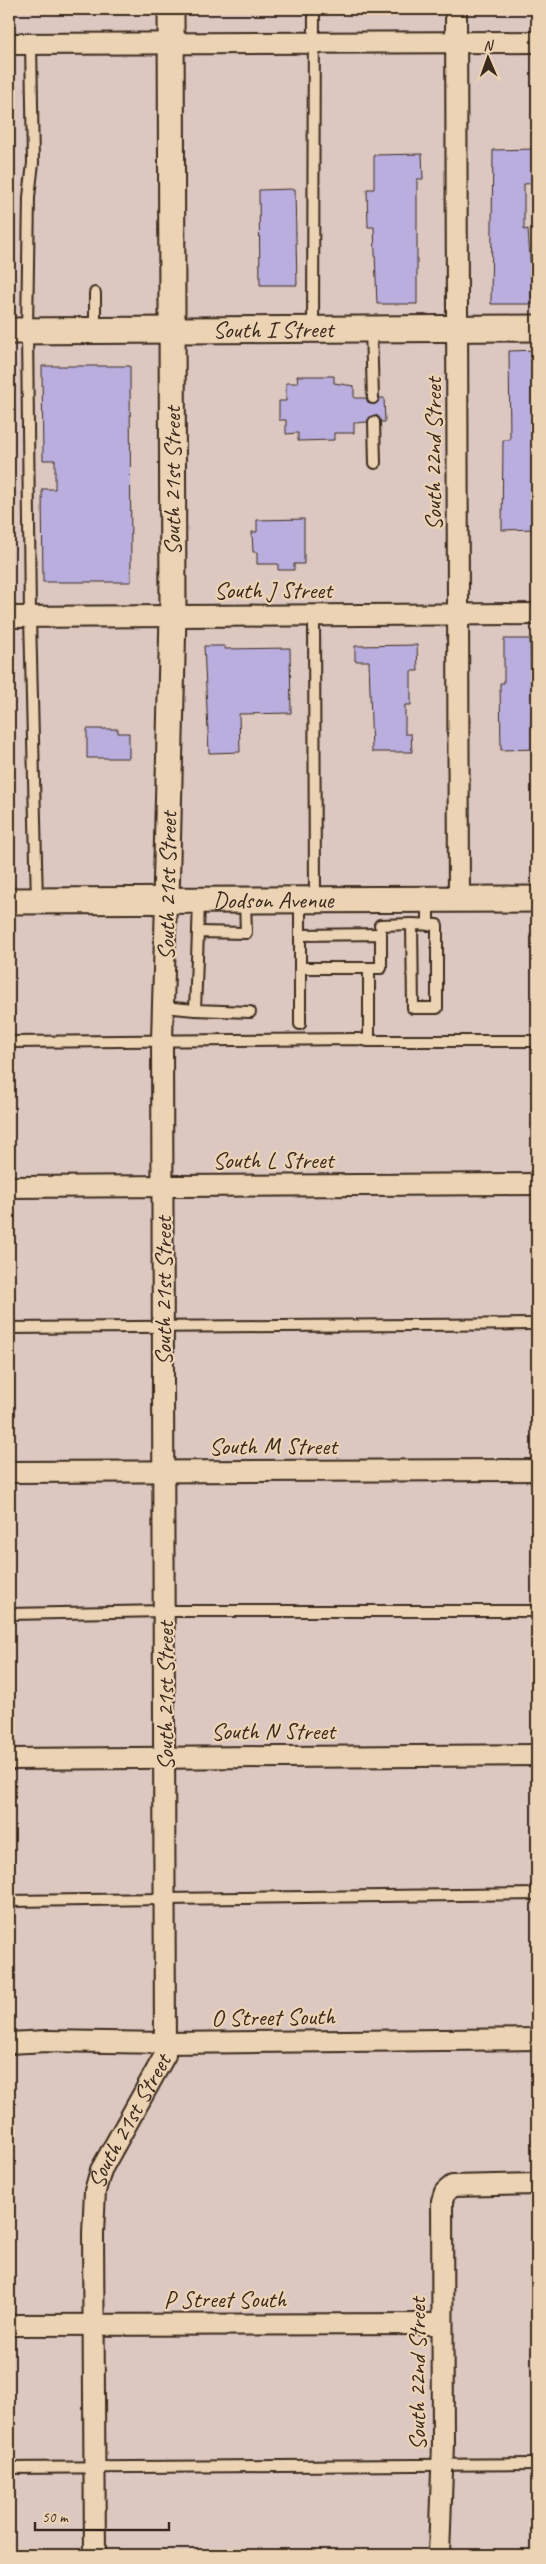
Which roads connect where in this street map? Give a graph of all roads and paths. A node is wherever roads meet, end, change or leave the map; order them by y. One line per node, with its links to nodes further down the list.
1 (171, 9): 8 (street, South 21st Street)
2 (314, 9): 9 (lane)
3 (456, 9): 5 (street, South 22nd Street)
4 (537, 42): 5 (street)
5 (456, 43): 9 (street); 14 (street, South 22nd Street)
6 (9, 44): 7 (street)
7 (30, 44): 8 (street); 17 (lane)
8 (171, 44): 9 (street); 16 (street, South 21st Street)
9 (315, 44): 12 (lane)
10 (95, 293): 15 (lane)
11 (537, 328): 14 (street, South I Street)
12 (313, 329): 13 (street, South I Street); 16 (street, South I Street)
13 (371, 329): 14 (street, South I Street); 18 (lane)
14 (457, 329): 24 (street, South 22nd Street)
15 (95, 330): 16 (street, South I Street); 17 (street, South I Street)
16 (172, 330): 22 (street, South 21st Street)
17 (18, 331): 25 (lane)
18 (373, 398)
19 (374, 422): 20 (lane)
20 (375, 462)
21 (537, 614): 24 (street, South J Street)
22 (173, 615): 23 (street, South J Street); 25 (street, South J Street); 35 (street, South 21st Street)
23 (314, 615): 24 (street, South J Street); 30 (lane)
24 (458, 615): 32 (street, South 22nd Street)
25 (30, 616): 26 (street, South J Street); 34 (lane)
26 (9, 617)
27 (537, 899): 32 (street, Dodson Avenue)
28 (199, 900): 29 (street, Dodson Avenue); 35 (street, Dodson Avenue); 39 (lane)
29 (245, 900): 30 (street, Dodson Avenue); 39 (lane)
30 (308, 900): 36 (street, Dodson Avenue); 40 (lane)
31 (428, 900): 32 (street, Dodson Avenue); 36 (street, Dodson Avenue); 38 (lane)
32 (459, 900)
33 (9, 901): 34 (street, Dodson Avenue)
34 (37, 901): 35 (street, Dodson Avenue)
35 (166, 901): 43 (street, South 21st Street)
36 (380, 917): 37 (lane); 40 (lane); 42 (lane)
37 (412, 924): 38 (lane); 38 (lane)
38 (428, 925)
39 (198, 932): 44 (lane)
40 (300, 935): 41 (lane)
41 (300, 968): 42 (lane); 46 (lane)
42 (369, 968): 48 (lane)
43 (163, 1007): 44 (lane); 47 (street, South 21st Street)
44 (195, 1010): 45 (lane)
45 (250, 1012)
46 (300, 1024)
47 (162, 1040): 48 (lane); 50 (lane); 52 (street, South 21st Street)
48 (369, 1041): 49 (lane)
49 (537, 1041)
50 (9, 1042)
51 (537, 1184): 52 (street, South L Street)
52 (163, 1186): 53 (street, South L Street); 56 (street, South 21st Street)
53 (9, 1187)
54 (537, 1324): 56 (lane)
55 (9, 1328): 56 (lane)
56 (163, 1328): 58 (street, South 21st Street)
57 (537, 1470): 58 (street, South M Street)
58 (165, 1471): 59 (street, South M Street); 60 (street, South 21st Street)
59 (9, 1472)
60 (164, 1610): 61 (lane); 62 (lane); 64 (street, South 21st Street)
61 (537, 1611)
62 (9, 1614)
63 (537, 1755): 64 (street, South N Street)
64 (164, 1757): 65 (street, South N Street); 67 (street, South 21st Street)
65 (9, 1758)
66 (537, 1894): 67 (lane)
67 (165, 1900): 68 (lane); 70 (street, South 21st Street)
68 (9, 1901)
69 (537, 2039): 70 (street, O Street South)
70 (165, 2043): 71 (street, O Street South); 75 (street, South 21st Street)
71 (9, 2044)
72 (537, 2184): 73 (street, South 22nd Street)
73 (442, 2324): 75 (street, P Street South); 76 (street, South 22nd Street)
74 (9, 2325): 75 (street, P Street South)
75 (94, 2325): 78 (street, South 21st Street)
76 (443, 2464): 77 (lane); 78 (lane); 81 (street, South 22nd Street)
77 (537, 2464)
78 (95, 2467): 79 (lane); 80 (street, South 21st Street)
79 (9, 2468)
80 (95, 2555)
81 (438, 2555)

